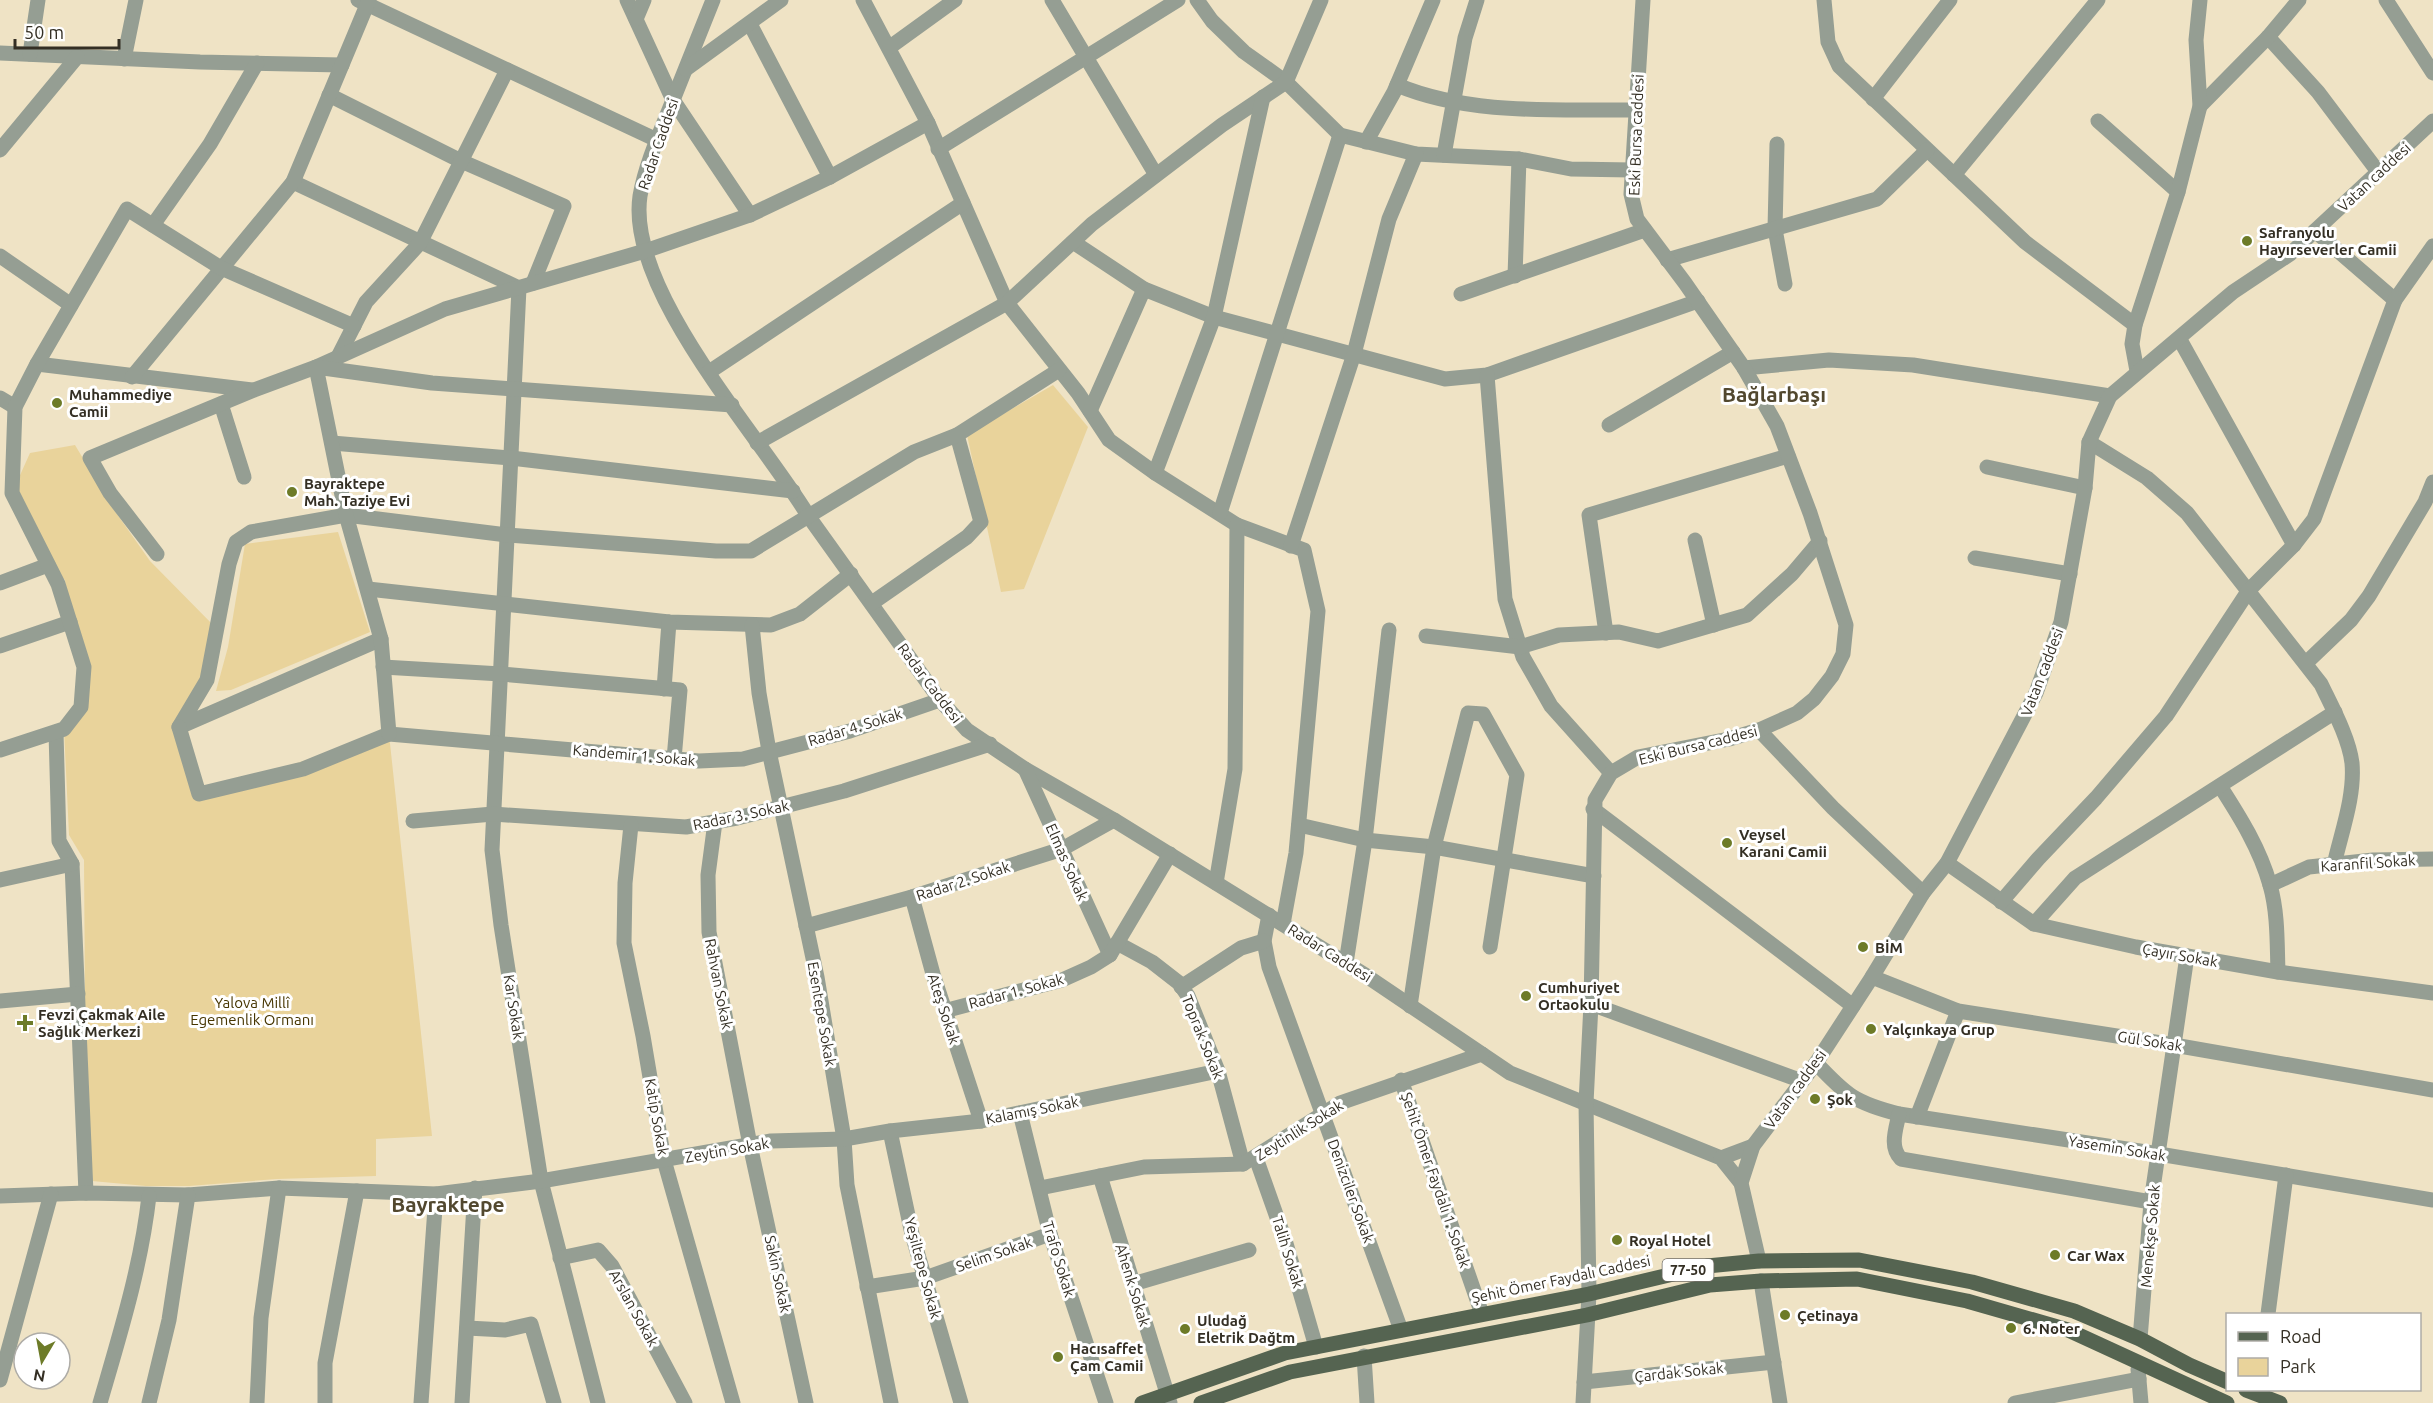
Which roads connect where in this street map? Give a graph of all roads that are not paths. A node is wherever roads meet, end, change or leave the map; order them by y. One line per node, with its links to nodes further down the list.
1 (38, 0): 28 (street)
2 (136, 0): 31 (street)
3 (627, 0): 23 (street)
4 (644, 0): 23 (street)
5 (713, 0): 34 (street, Radar Caddesi)
6 (781, 0): 24 (street)
7 (863, 0): 26 (street)
8 (955, 0): 26 (street)
9 (1052, 0): 30 (street)
10 (1178, 0): 30 (street)
11 (1197, 0): 37 (street)
12 (1322, 0): 37 (street)
13 (1433, 0): 38 (street)
14 (1477, 0): 43 (street)
15 (1643, 0): 45 (street, Eski Bursa caddesi)
16 (1824, 0): 41 (street)
17 (1950, 0): 41 (street)
18 (2098, 0): 63 (street)
19 (2200, 0): 44 (street)
20 (2299, 0): 25 (street)
21 (2386, 0): 36 (street)
22 (364, 1): 33 (street); 35 (street)
23 (636, 19): 42 (street)
24 (750, 24): 34 (street); 64 (street)
25 (2268, 37): 44 (street); 61 (street)
26 (890, 47): 48 (street)
27 (0, 53): 28 (street)
28 (30, 54): 29 (street)
29 (77, 57): 31 (street); 54 (street)
30 (1087, 58): 53 (street); 62 (street)
31 (124, 59): 32 (street)
32 (257, 63): 33 (street); 69 (street)
33 (342, 65): 39 (street)
34 (686, 69): 42 (street, Radar Caddesi)
35 (507, 70): 50 (street); 59 (street)
36 (2433, 73)
37 (1286, 82): 40 (street); 49 (street)
38 (1397, 85): 43 (street); 51 (street)
39 (329, 95): 59 (street); 65 (street)
40 (1263, 97): 62 (street); 89 (street)
41 (1873, 99): 55 (street)
42 (673, 100): 50 (street, Radar Caddesi); 68 (street)
43 (1454, 102): 45 (street); 57 (street)
44 (2200, 106): 66 (street)
45 (1636, 110): 60 (street, Eski Bursa caddesi)
46 (2098, 121): 66 (street)
47 (2433, 121): 61 (street, Vatan caddesi)
48 (928, 123): 53 (street); 64 (street)
49 (1340, 135): 51 (street); 92 (street)
50 (657, 140): 76 (street, Radar Caddesi)
51 (1366, 142): 56 (street)
52 (1777, 144): 70 (street)
53 (938, 149): 67 (street)
54 (0, 150)
55 (1927, 150): 63 (street); 70 (street)
56 (1416, 154): 57 (street); 95 (street)
57 (1444, 155): 58 (street)
58 (1519, 159): 60 (street); 80 (street)
59 (461, 161): 74 (street); 82 (street, Kar Sokak)
60 (1632, 170): 71 (street, Eski Bursa caddesi)
61 (2379, 173): 72 (street, Vatan caddesi)
62 (1156, 176): 73 (street)
63 (1953, 176): 90 (street)
64 (830, 177): 68 (street)
65 (294, 182): 74 (street); 79 (street)
66 (2178, 192): 90 (street)
67 (963, 203): 87 (street); 102 (street)
68 (750, 214): 76 (street)
69 (153, 225): 79 (street); 88 (street)
70 (1775, 229): 78 (street); 81 (street)
71 (1645, 230): 78 (street, Eski Bursa caddesi); 80 (street)
72 (2315, 231): 85 (street); 93 (street, Vatan caddesi)
73 (1073, 242): 83 (street); 87 (street)
74 (420, 243): 82 (street); 91 (street)
75 (2433, 246): 85 (street)
76 (645, 251): 82 (street); 102 (street, Radar Caddesi)
77 (0, 256): 88 (street)
78 (1667, 260): 86 (street, Eski Bursa caddesi)
79 (221, 268): 91 (street); 104 (street)
80 (1515, 276): 84 (street)
81 (1785, 284)
82 (526, 285): 96 (street); 106 (street, Kar Sokak)
83 (1144, 289): 89 (street); 112 (street)
84 (1461, 294)
85 (2395, 300): 135 (street)
86 (1698, 301): 94 (street, Eski Bursa caddesi); 103 (street)
87 (1007, 303): 100 (street); 117 (street)
88 (71, 305): 97 (street)
89 (1214, 317): 92 (street); 121 (street)
90 (2135, 325): 101 (street)
91 (354, 326): 96 (street)
92 (1278, 334): 95 (street); 128 (street)
93 (2179, 338): 101 (street, Vatan caddesi); 135 (street)
94 (1733, 352): 99 (street, Eski Bursa caddesi); 113 (street)
95 (1354, 354): 103 (street); 136 (street)
96 (338, 357): 98 (street)
97 (37, 364): 104 (street); 111 (street)
98 (316, 367): 105 (street); 106 (street); 116 (street)
99 (1744, 368): 107 (street); 118 (street, Eski Bursa caddesi)
100 (1059, 370): 112 (street); 114 (street)
101 (2137, 371): 107 (street, Vatan caddesi)
102 (709, 372): 110 (street, Radar Caddesi)
103 (1487, 375): 156 (street)
104 (132, 377): 105 (street)
105 (254, 390): 109 (street)
106 (514, 390): 110 (street); 119 (street, Kar Sokak)
107 (2110, 396): 115 (street, Vatan caddesi)
108 (0, 398): 111 (street)
109 (221, 404): 122 (street); 137 (street)
110 (732, 405): 117 (street, Radar Caddesi)
111 (15, 408): 126 (street)
112 (1090, 411): 121 (street)
113 (1608, 425)
114 (957, 435): 130 (street); 145 (street)
115 (2090, 442): 124 (street, Vatan caddesi); 144 (street)
116 (332, 443): 119 (street); 129 (street)
117 (757, 443): 125 (street, Radar Caddesi)
118 (1788, 456): 134 (street, Eski Bursa caddesi); 152 (street)
119 (511, 458): 125 (street); 132 (street, Kar Sokak)
120 (1987, 466): 124 (street)
121 (1155, 473): 128 (street)
122 (244, 477)
123 (2433, 482): 127 (street)
124 (2085, 488): 141 (street, Vatan caddesi)
125 (793, 491): 130 (street, Radar Caddesi)
126 (6, 495): 139 (street)
127 (2429, 504): 157 (street)
128 (1220, 513): 131 (street)
129 (346, 515): 132 (street); 143 (street); 163 (street)
130 (809, 517): 132 (street); 140 (street, Radar Caddesi)
131 (1237, 525): 136 (street); 194 (street)
132 (507, 535): 146 (street, Kar Sokak)
133 (1695, 540): 150 (street)
134 (1820, 541): 150 (street); 164 (street, Eski Bursa caddesi)
135 (2294, 545): 144 (street)
136 (1291, 546): 182 (street)
137 (157, 555)
138 (1975, 558): 141 (street)
139 (48, 565): 142 (street); 147 (street)
140 (851, 574): 145 (street, Radar Caddesi); 149 (street)
141 (2070, 574): 189 (street, Vatan caddesi)
142 (0, 583)
143 (368, 589): 146 (street); 154 (street)
144 (2249, 590): 157 (street); 198 (street)
145 (872, 603): 161 (street, Radar Caddesi)
146 (505, 604): 148 (street); 159 (street, Kar Sokak)
147 (70, 622): 155 (street); 165 (street)
148 (669, 622): 149 (street); 160 (street)
149 (752, 625): 170 (street, Esentepe Sokak)
150 (1714, 625): 152 (street)
151 (1389, 630): 183 (street)
152 (1605, 633): 156 (street)
153 (1426, 636): 156 (street)
154 (381, 639): 158 (street); 163 (street)
155 (0, 646)
156 (1520, 646): 173 (street)
157 (2306, 663): 162 (street)
158 (383, 667): 159 (street); 166 (street)
159 (501, 674): 160 (street); 167 (street, Kar Sokak)
160 (664, 689): 171 (street)
161 (940, 700): 168 (street, Radar Caddesi); 170 (street, Radar 4. Sokak)
162 (2335, 712): 174 (street); 191 (street)
163 (178, 727): 166 (street)
164 (1759, 730): 173 (street, Eski Bursa caddesi); 196 (street)
165 (56, 732): 169 (street); 190 (street)
166 (389, 734): 167 (street, Kandemir 1. Sokak)
167 (498, 744): 171 (street, Kandemir 1. Sokak); 177 (street, Kar Sokak)
168 (990, 744): 172 (street, Radar Caddesi); 175 (street, Radar 3. Sokak)
169 (0, 750)
170 (769, 751): 171 (street, Kandemir 1. Sokak); 175 (street, Esentepe Sokak)
171 (674, 759)
172 (1024, 769): 178 (street, Radar Caddesi); 185 (street, Elmas Sokak)
173 (1611, 774): 176 (street, Eski Bursa caddesi)
174 (2220, 786): 195 (street); 201 (street)
175 (782, 807): 180 (street, Radar 3. Sokak); 202 (street, Esentepe Sokak)
176 (1593, 809): 192 (street, Eski Bursa caddesi); 216 (street)
177 (493, 814): 179 (street, Radar 3. Sokak); 181 (street, Radar 3. Sokak); 242 (street, Kar Sokak)
178 (1114, 820): 185 (street, Radar 2. Sokak); 186 (street, Radar Caddesi)
179 (413, 821)
180 (715, 822): 181 (street, Radar 3. Sokak); 234 (street, Rahvan Sokak)
181 (631, 825): 238 (street, Katip Sokak)
182 (1299, 825): 183 (street); 200 (street)
183 (1365, 840): 184 (street); 207 (street)
184 (1434, 848): 188 (street); 188 (street); 215 (street)
185 (1062, 849): 197 (street, Radar 2. Sokak); 205 (street, Elmas Sokak)
186 (1170, 854): 194 (street, Radar Caddesi); 205 (street, Radar 1. Sokak)
187 (2433, 859): 191 (street, Karanfil Sokak)
188 (1504, 860): 192 (street); 204 (street)
189 (1947, 863): 196 (street, Vatan caddesi); 198 (street, Çayır Sokak)
190 (72, 864): 193 (street); 212 (street)
191 (2334, 865): 195 (street, Karanfil Sokak)
192 (1594, 876): 214 (street, Eski Bursa caddesi)
193 (0, 880)
194 (1216, 883): 199 (street, Radar Caddesi)
195 (2270, 885): 208 (street)
196 (1923, 893): 209 (street, Vatan caddesi)
197 (912, 897): 202 (street, Radar 2. Sokak); 217 (street, Ateş Sokak)
198 (2001, 902): 201 (street, Çayır Sokak)
199 (1269, 915): 200 (street, Radar Caddesi); 203 (street, Denizciler Sokak)
200 (1283, 924): 207 (street, Radar Caddesi)
201 (2034, 924): 206 (street, Çayır Sokak)
202 (806, 926): 233 (street, Esentepe Sokak)
203 (1264, 941): 210 (street); 228 (street, Denizciler Sokak)
204 (1490, 947)
205 (1113, 949): 210 (street, Toprak Sokak); 217 (street, Radar 1. Sokak)
206 (2187, 956): 208 (street, Çayır Sokak); 219 (street, Menekşe Sokak)
207 (1346, 963): 215 (street, Radar Caddesi)
208 (2278, 972): 211 (street, Çayır Sokak)
209 (1872, 977): 216 (street, Vatan caddesi); 218 (street, Gül Sokak)
210 (1181, 987): 222 (street, Toprak Sokak)
211 (2433, 993)
212 (78, 994): 213 (street); 248 (street)
213 (0, 1001)
214 (1591, 1004): 224 (street); 226 (street, Eski Bursa caddesi)
215 (1410, 1006): 220 (street, Radar Caddesi)
216 (1853, 1006): 221 (street, Vatan caddesi)
217 (944, 1011): 231 (street, Ateş Sokak)
218 (1958, 1011): 219 (street, Gül Sokak); 230 (street)
219 (2174, 1045): 225 (street, Gül Sokak); 236 (street, Menekşe Sokak)
220 (1482, 1054): 223 (street, Zeytinlik Sokak); 226 (street, Radar Caddesi)
221 (1816, 1063): 224 (street, Vatan caddesi); 229 (street, Yasemin Sokak)
222 (1218, 1071): 227 (street, Kalamış Sokak); 239 (street, Toprak Sokak)
223 (1401, 1080): 228 (street, Zeytinlik Sokak); 266 (street, Şehit Ömer Faydalı 1. Sokak)
224 (1802, 1081): 235 (street, Vatan caddesi)
225 (2433, 1090)
226 (1586, 1104): 237 (street, Radar Caddesi); 264 (street, Eski Bursa caddesi)
227 (1020, 1113): 231 (street, Kalamış Sokak); 246 (street, Trafo Sokak)
228 (1323, 1113): 239 (street, Zeytinlik Sokak); 269 (street, Denizciler Sokak)
229 (1899, 1114): 230 (street, Yasemin Sokak); 255 (street)
230 (1917, 1117): 236 (street, Yasemin Sokak)
231 (981, 1121): 232 (street, Kalamış Sokak)
232 (890, 1131): 233 (street, Kalamış Sokak); 260 (street, Yeşiltepe Sokak)
233 (844, 1139): 234 (street, Zeytin Sokak); 263 (street, Esentepe Sokak)
234 (750, 1145): 238 (street, Zeytin Sokak); 292 (street, Sakin Sokak)
235 (1753, 1146): 237 (street); 243 (street, Vatan caddesi)
236 (2159, 1154): 240 (street, Yasemin Sokak); 255 (street, Menekşe Sokak)
237 (1721, 1158): 243 (street)
238 (664, 1160): 242 (street, Zeytin Sokak); 291 (street, Katip Sokak)
239 (1250, 1161): 241 (street, Zeytinlik Sokak); 271 (street, Talih Sokak)
240 (2286, 1175): 254 (street, Yasemin Sokak); 265 (street)
241 (1100, 1176): 246 (street, Zeytinlik Sokak); 262 (street, Ahenk Sokak)
242 (541, 1181): 245 (street, Zeytin Sokak); 258 (street, Kar Sokak)
243 (1741, 1183): 259 (street)
244 (279, 1188): 247 (street, Zeytin Sokak); 251 (street, Zeytin Sokak); 284 (street)
245 (475, 1188): 250 (street, Zeytin Sokak); 268 (street)
246 (1040, 1188): 256 (street, Trafo Sokak)
247 (357, 1191): 250 (street, Zeytin Sokak); 285 (street)
248 (86, 1193): 249 (street, Zeytin Sokak); 253 (street, Zeytin Sokak)
249 (51, 1194): 252 (street, Zeytin Sokak); 276 (street)
250 (436, 1194): 286 (street)
251 (188, 1195): 253 (street, Zeytin Sokak); 283 (street)
252 (0, 1196)
253 (149, 1196): 282 (street)
254 (2433, 1200)
255 (2151, 1202): 270 (street, Menekşe Sokak)
256 (1050, 1234): 260 (street, Selim Sokak); 295 (street, Trafo Sokak)
257 (1249, 1250): 262 (street)
258 (560, 1258): 289 (street, Kar Sokak); 290 (street, Arslan Sokak)
259 (1759, 1262): 261 (main road); 264 (main road, Şehit Ömer Faydalı Caddesi / 77-50); 270 (main road, Şehit Ömer Faydalı Caddesi / 77-50)
260 (925, 1278): 263 (street, Selim Sokak); 294 (street, Yeşiltepe Sokak)
261 (1761, 1281): 267 (main road, 77-50); 273 (main road, 77-50); 274 (street)
262 (1133, 1284): 280 (street, Ahenk Sokak)
263 (867, 1287): 293 (street, Esentepe Sokak)
264 (1589, 1294): 266 (main road, Şehit Ömer Faydalı Caddesi / 77-50); 267 (street, Eski Bursa caddesi)
265 (2268, 1313)
266 (1482, 1314): 269 (main road, Şehit Ömer Faydalı Caddesi / 77-50)
267 (1587, 1315): 272 (main road, 77-50); 278 (street, Eski Bursa caddesi)
268 (466, 1328): 287 (street); 288 (street)
269 (1401, 1330): 271 (main road, Şehit Ömer Faydalı Caddesi / 77-50)
270 (2140, 1339): 277 (main road, Şehit Ömer Faydalı Caddesi / 77-50)
271 (1316, 1347): 280 (main road, Şehit Ömer Faydalı Caddesi / 77-50)
272 (1364, 1356): 297 (main road, 77-50); 298 (street)
273 (2138, 1360): 275 (street); 303 (main road, 77-50)
274 (1774, 1362): 278 (street, Çardak Sokak); 300 (street)
275 (2139, 1379): 281 (street); 302 (street)
276 (0, 1380)
277 (2226, 1381)
278 (1584, 1382): 299 (street, Eski Bursa caddesi)
279 (2254, 1391): 304 (main road)
280 (1168, 1399): 296 (main road, Şehit Ömer Faydalı Caddesi / 77-50)
281 (2043, 1400): 301 (street)
282 (100, 1403)
283 (148, 1403)
284 (257, 1403)
285 (325, 1403)
286 (421, 1403)
287 (462, 1403)
288 (554, 1403)
289 (598, 1403)
290 (685, 1403)
291 (733, 1403)
292 (806, 1403)
293 (891, 1403)
294 (961, 1403)
295 (1106, 1403)
296 (1142, 1403)
297 (1201, 1403)
298 (1367, 1403)
299 (1583, 1403)
300 (1780, 1403)
301 (2015, 1403)
302 (2141, 1403)
303 (2228, 1403)
304 (2280, 1403)

